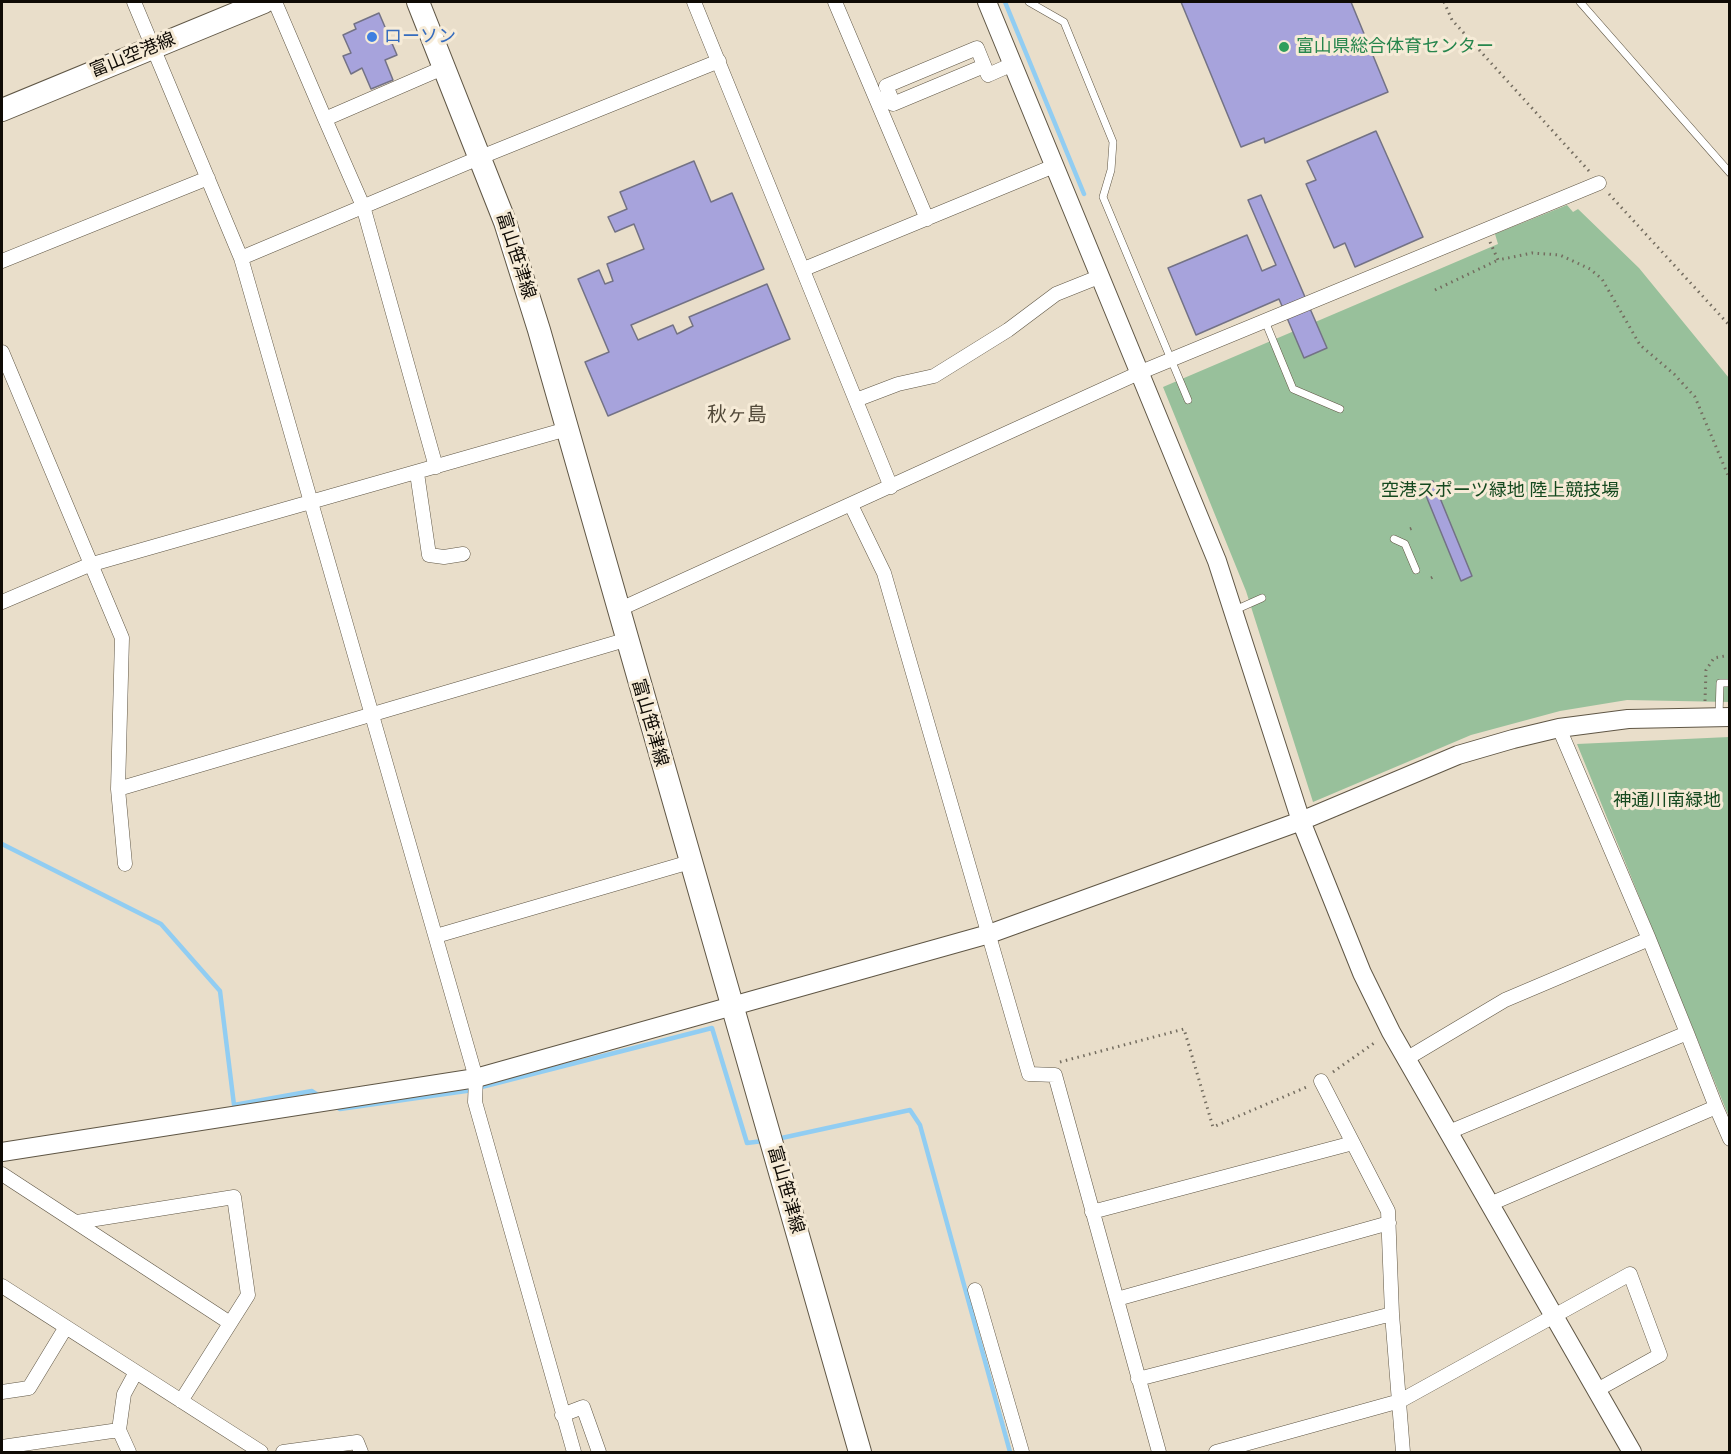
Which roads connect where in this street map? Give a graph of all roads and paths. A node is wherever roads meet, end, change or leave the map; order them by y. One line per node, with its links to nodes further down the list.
1 (134, 2): 11 (street)
2 (264, 2): 11 (main road, 富山空港線)
3 (275, 2): 17 (street)
4 (418, 2): 14 (main road, 富山笹津線)
5 (694, 2): 12 (street)
6 (835, 2): 15 (street)
7 (987, 2): 13 (street)
8 (1029, 2): 35 (lane)
9 (1444, 2): 22 (path)
10 (1580, 2): 20 (lane)
11 (153, 47): 16 (main road, 富山空港線); 21 (street)
12 (719, 61): 18 (street); 29 (street)
13 (1013, 64): 15 (street); 19 (street)
14 (445, 67): 17 (street); 18 (main road, 富山笹津線)
15 (884, 98): 24 (street)
16 (2, 110)
17 (325, 119): 23 (street)
18 (481, 157): 23 (street); 40 (main road, 富山笹津線)
19 (1054, 166): 24 (street); 30 (street)
20 (1730, 173)
21 (208, 178): 26 (street); 28 (street)
22 (1599, 183): 25 (street); 33 (path)
23 (363, 206): 26 (street); 41 (street)
24 (927, 219): 29 (street)
25 (1481, 228): 27 (path); 32 (street)
26 (241, 258): 45 (street)
27 (1498, 260): 31 (path); 43 (path)
28 (2, 261)
29 (804, 269): 37 (street)
30 (1101, 276): 36 (street); 37 (street)
31 (1435, 290)
32 (1265, 321): 35 (street); 39 (lane)
33 (1730, 326)
34 (2, 352): 51 (street)
35 (1172, 360): 36 (street); 38 (lane)
36 (1141, 372): 44 (street); 58 (street)
37 (856, 400): 44 (street)
38 (1188, 400)
39 (1340, 409)
40 (567, 429): 41 (street); 57 (main road, 富山笹津線)
41 (436, 467): 42 (street)
42 (417, 473): 45 (street); 50 (street)
43 (1730, 480)
44 (891, 487): 46 (street)
45 (312, 503): 51 (street); 61 (street)
46 (850, 505): 57 (street); 68 (street)
47 (1415, 527): 48 (path)
48 (1410, 529)
49 (1394, 539): 52 (lane)
50 (463, 554)
51 (89, 565): 56 (street); 64 (street)
52 (1416, 570)
53 (1435, 576): 54 (path)
54 (1431, 578)
55 (1262, 598): 58 (lane)
56 (2, 602)
57 (618, 610): 59 (main road, 富山笹津線)
58 (1235, 610): 65 (street)
59 (625, 640): 61 (street); 66 (main road, 富山笹津線)
60 (1730, 683): 62 (lane)
61 (373, 714): 64 (street); 69 (street)
62 (1724, 717): 63 (street)
63 (1559, 728): 65 (street); 70 (street)
64 (118, 789): 67 (street)
65 (1301, 821): 68 (street); 72 (street)
66 (690, 862): 69 (street); 71 (main road, 富山笹津線)
67 (125, 864)
68 (989, 934): 71 (street); 75 (street)
69 (436, 936): 76 (street)
70 (1649, 939): 73 (street); 74 (street)
71 (731, 1005): 76 (street); 111 (main road, 富山笹津線)
72 (1390, 1032): 74 (street); 77 (path)
73 (1687, 1033): 78 (street); 79 (street)
74 (1406, 1059): 79 (street)
75 (1055, 1075): 77 (path); 85 (street)
76 (476, 1078): 82 (street); 101 (street)
77 (1321, 1081): 81 (street)
78 (1716, 1107): 80 (street); 84 (street)
79 (1449, 1132): 84 (street)
80 (1730, 1139)
81 (1353, 1143): 85 (street); 87 (street)
82 (2, 1152)
83 (2, 1174): 86 (street)
84 (1490, 1204): 92 (street)
85 (1092, 1212): 90 (street)
86 (77, 1222): 93 (street); 93 (street)
87 (1389, 1223): 90 (street); 91 (street)
88 (2, 1286): 94 (street)
89 (975, 1290): 112 (street)
90 (1116, 1299): 96 (street)
91 (1392, 1314): 96 (street); 100 (street)
92 (1556, 1317): 97 (street); 97 (street); 100 (street)
93 (230, 1323): 99 (street)
94 (66, 1327): 95 (street); 98 (street)
95 (136, 1372): 99 (street); 102 (street)
96 (1138, 1379): 113 (street)
97 (1597, 1390): 116 (street)
98 (2, 1392)
99 (181, 1401): 106 (street)
100 (1400, 1401): 104 (street); 115 (street)
101 (562, 1415): 109 (street); 110 (street)
102 (119, 1430): 103 (street); 105 (street)
103 (2, 1447)
104 (1251, 1448): 114 (street)
105 (129, 1452)
106 (261, 1452)
107 (283, 1452): 108 (street)
108 (361, 1452)
109 (574, 1452)
110 (599, 1452)
111 (860, 1452)
112 (1022, 1452)
113 (1159, 1452)
114 (1216, 1452)
115 (1403, 1452)
116 (1632, 1452)

